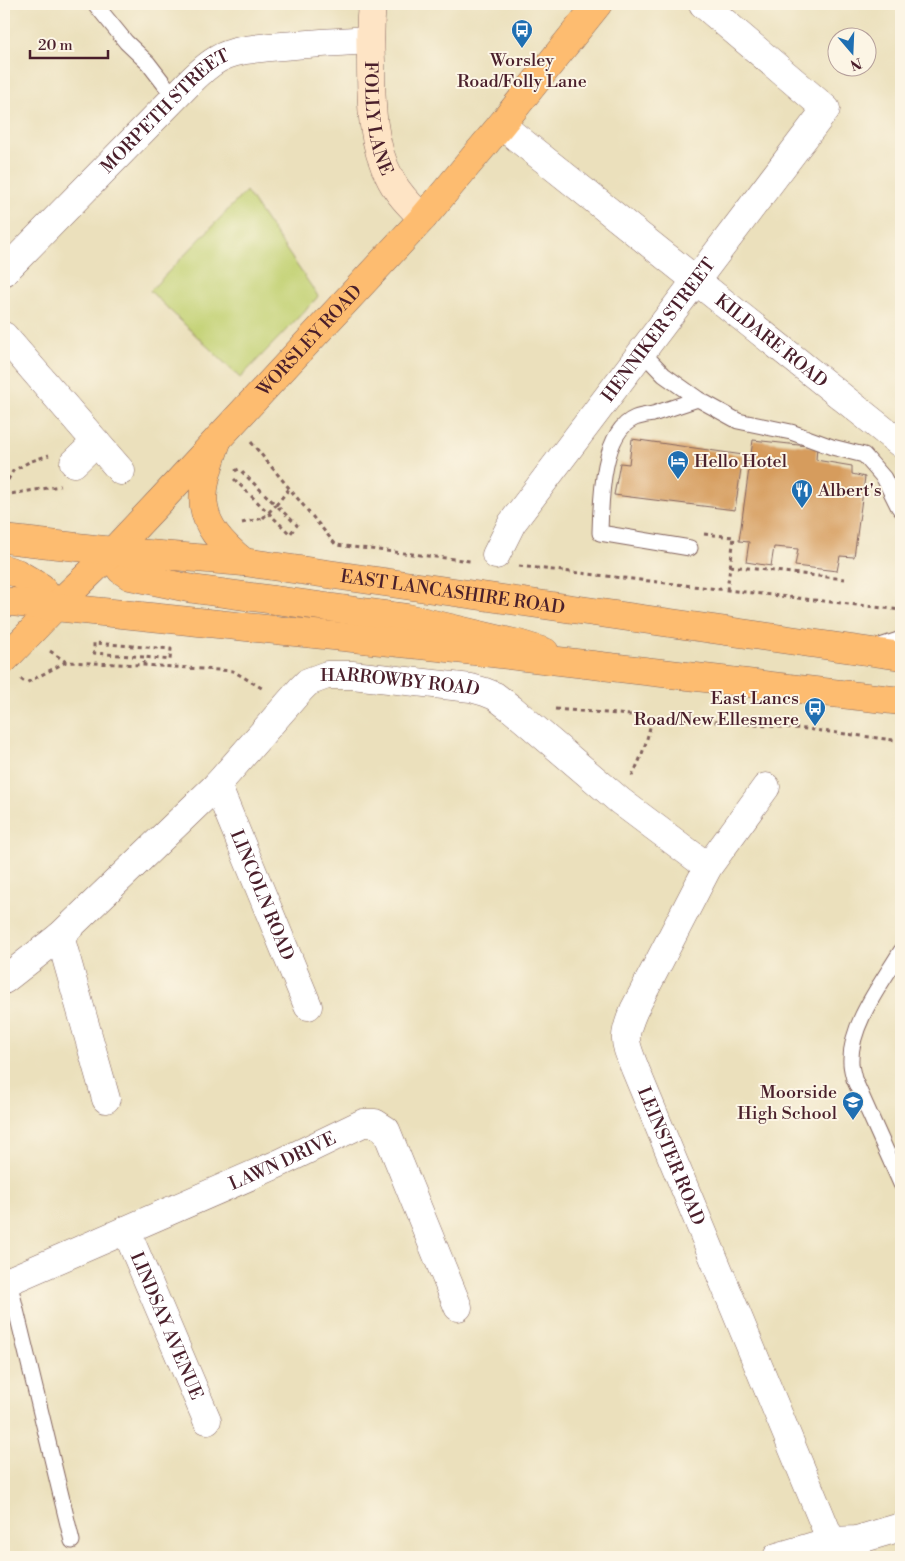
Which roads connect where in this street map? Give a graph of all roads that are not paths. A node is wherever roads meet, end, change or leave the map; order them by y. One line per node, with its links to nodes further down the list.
1 (95, 4): 6 (lane)
2 (372, 4): 5 (main road, FOLLY LANE)
3 (598, 4): 7 (main road, WORSLEY ROAD)
4 (703, 4): 10 (street, HENNIKER STREET)
5 (370, 40): 6 (street, MORPETH STREET); 8 (main road, FOLLY LANE)
6 (175, 98): 9 (street, MORPETH STREET)
7 (501, 125): 8 (main road, WORSLEY ROAD); 10 (street, KILDARE ROAD)
8 (423, 218): 14 (main road, WORSLEY ROAD)
9 (4, 272)
10 (696, 280): 12 (street, HENNIKER STREET); 16 (street, KILDARE ROAD)
11 (4, 336): 15 (street)
12 (642, 352): 13 (lane); 23 (street, HENNIKER STREET)
13 (698, 399): 19 (lane); 21 (lane)
14 (226, 431): 22 (main road, WORSLEY ROAD); 24 (main road)
15 (96, 442): 17 (street); 18 (street)
16 (901, 444)
17 (74, 463)
18 (121, 471)
19 (901, 510)
20 (4, 539): 22 (main road, EAST LANCASHIRE ROAD)
21 (690, 548)
22 (113, 551): 24 (main road, EAST LANCASHIRE ROAD); 27 (main road, WORSLEY ROAD); 32 (main road)
23 (495, 561)
24 (244, 562): 29 (main road, EAST LANCASHIRE ROAD)
25 (4, 569): 27 (main road)
26 (4, 600): 27 (main road)
27 (54, 607): 31 (main road, WORSLEY ROAD); 32 (main road)
28 (901, 639): 29 (lane)
29 (865, 652): 30 (main road, EAST LANCASHIRE ROAD)
30 (901, 656)
31 (4, 660)
32 (582, 664): 33 (main road)
33 (901, 701)
34 (216, 785): 36 (street, HARROWBY ROAD); 37 (street, HARROWBY ROAD); 40 (street, LINCOLN ROAD)
35 (766, 787): 36 (street, LEINSTER ROAD)
36 (708, 868): 49 (street, LEINSTER ROAD)
37 (60, 936): 39 (street, HARROWBY ROAD); 41 (street)
38 (901, 951): 42 (lane)
39 (4, 980)
40 (308, 1006)
41 (106, 1098)
42 (901, 1184)
43 (126, 1230): 44 (street, LAWN DRIVE); 45 (street, LAWN DRIVE); 46 (street, LINDSAY AVENUE)
44 (6, 1282): 48 (lane)
45 (458, 1307)
46 (207, 1420)
47 (901, 1527): 49 (street)
48 (72, 1541)
49 (832, 1541): 50 (street)
50 (777, 1557)

